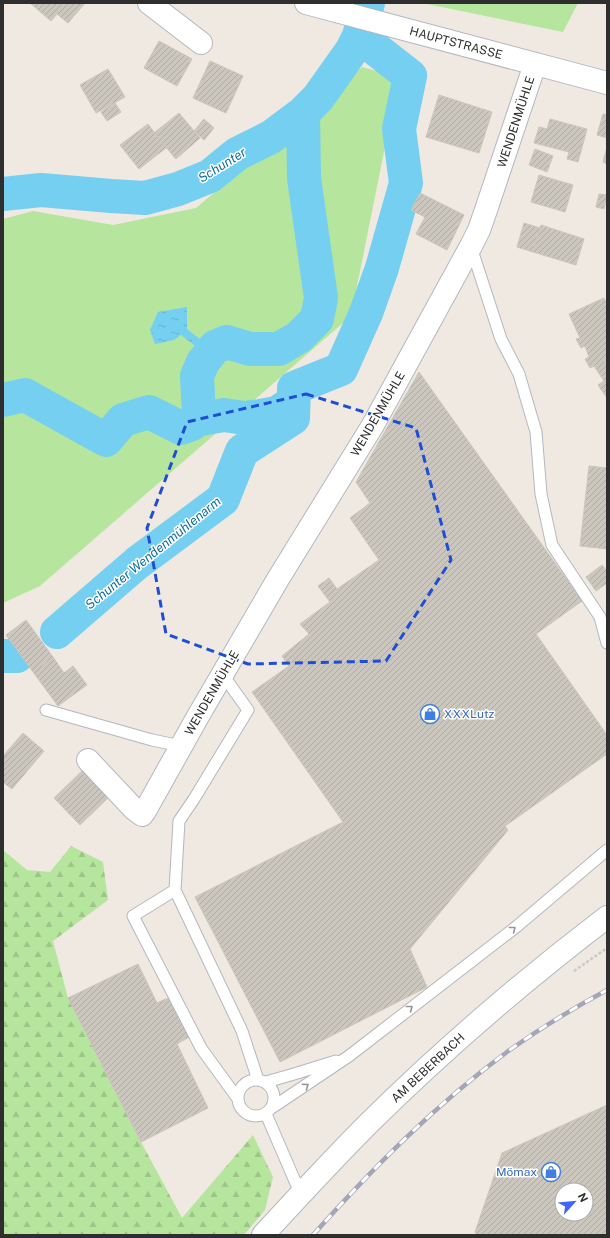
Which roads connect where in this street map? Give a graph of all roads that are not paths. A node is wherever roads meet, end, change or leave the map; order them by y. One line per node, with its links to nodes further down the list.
1 (149, 3): 3 (street)
2 (306, 3): 4 (street, HAUPTSTRASSE)
3 (201, 43)
4 (535, 64): 5 (street, HAUPTSTRASSE); 6 (street, WENDENMÜHLE)
5 (607, 83)
6 (471, 246): 7 (lane); 8 (street, WENDENMÜHLE)
7 (607, 643)
8 (222, 675): 10 (street, WENDENMÜHLE); 13 (lane)
9 (46, 710): 10 (lane, WENDENMÜHLE)
10 (181, 746): 11 (street, WENDENMÜHLE)
11 (88, 760)
12 (607, 850): 15 (lane, one-way to 12)
13 (175, 890): 16 (lane); 17 (lane)
14 (607, 917): 19 (street, AM BEBERBACH)
15 (349, 1056): 16 (lane); 18 (lane, one-way to 15)
16 (262, 1081): 17 (lane); 18 (lane)
17 (238, 1099): 18 (lane)
18 (270, 1111): 19 (lane)
19 (301, 1195): 20 (street, AM BEBERBACH)
20 (263, 1235)

